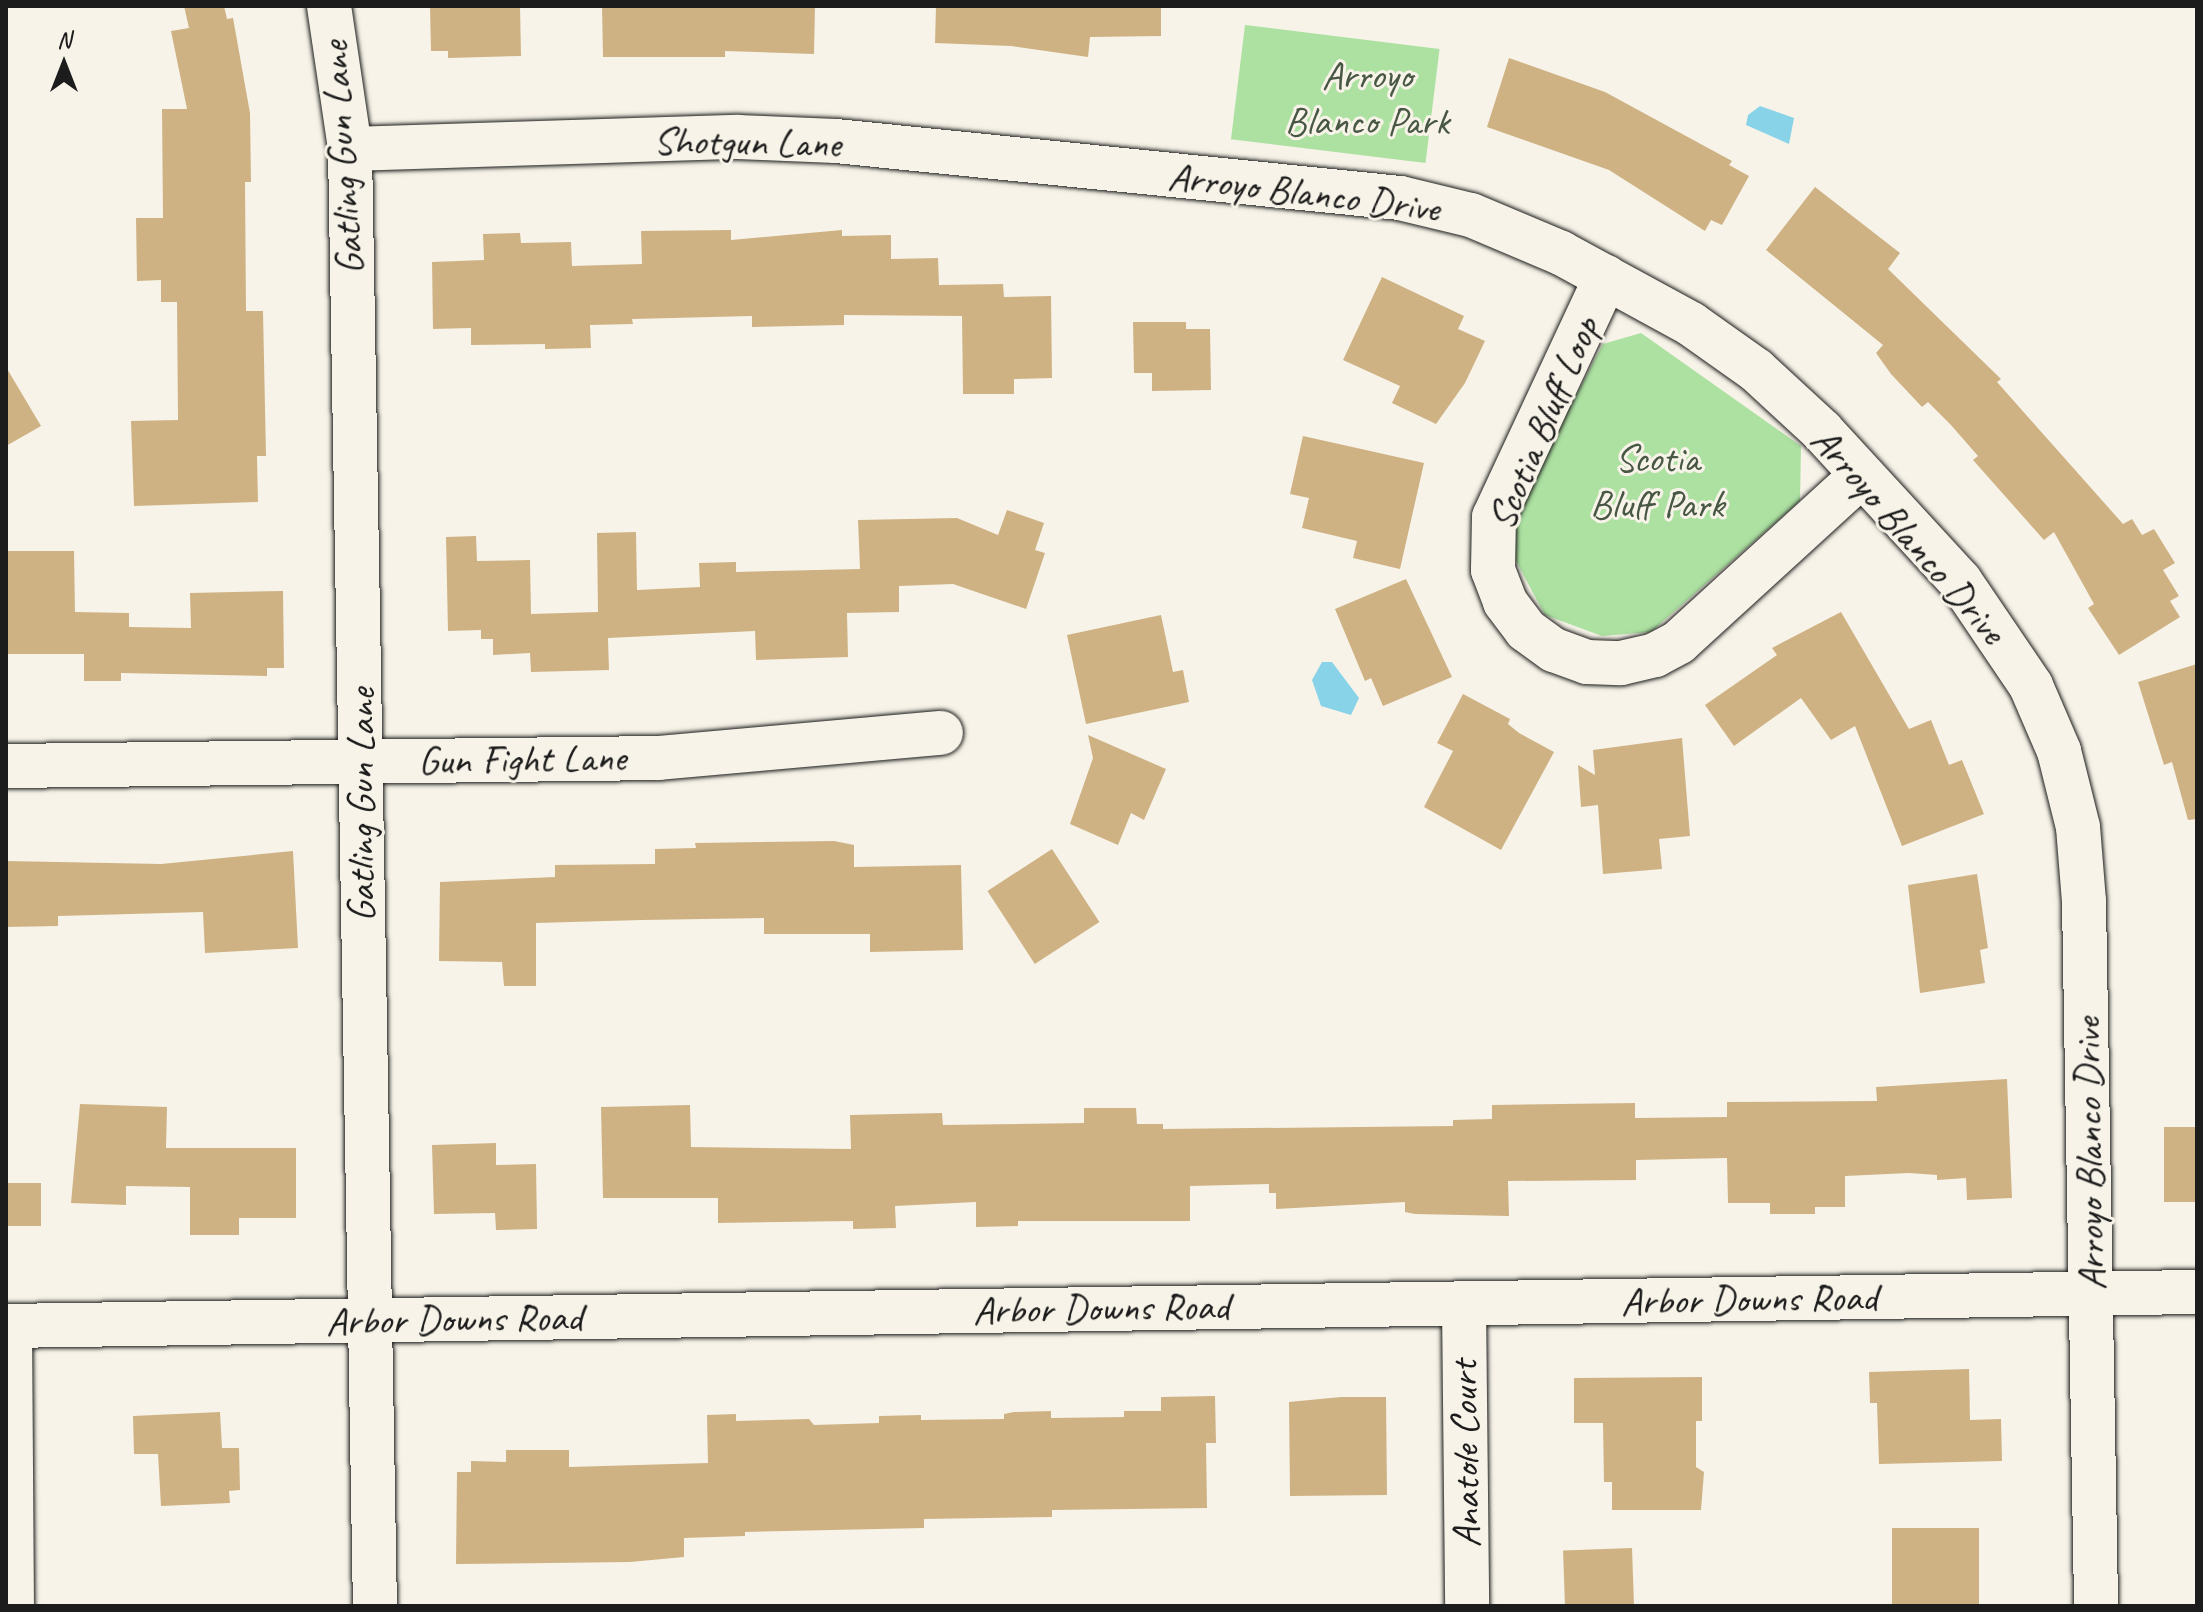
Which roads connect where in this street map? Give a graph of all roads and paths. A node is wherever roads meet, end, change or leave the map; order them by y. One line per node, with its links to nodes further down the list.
1 (329, 6): 2 (street, Gatling Gun Lane)
2 (350, 149): 3 (street, Shotgun Lane); 7 (street, Gatling Gun Lane)
3 (1142, 172): 4 (street, Arroyo Blanco Drive)
4 (1606, 277): 5 (street, Arroyo Blanco Drive); 5 (street, Scotia Bluff Loop)
5 (1861, 476): 10 (street, Arroyo Blanco Drive)
6 (941, 733): 7 (street, Gun Fight Lane)
7 (362, 760): 8 (street, Gun Fight Lane); 12 (street, Gatling Gun Lane)
8 (6, 766)
9 (2197, 1292): 10 (street, Arbor Downs Road)
10 (2092, 1293): 11 (street, Arbor Downs Road); 17 (street, Arroyo Blanco Drive)
11 (1464, 1303): 12 (street, Arbor Downs Road); 16 (street, Anatole Court)
12 (372, 1320): 13 (street, Arbor Downs Road); 15 (street, Gatling Gun Lane)
13 (8, 1326): 14 (street)
14 (12, 1606)
15 (375, 1606)
16 (1467, 1606)
17 (2096, 1606)

